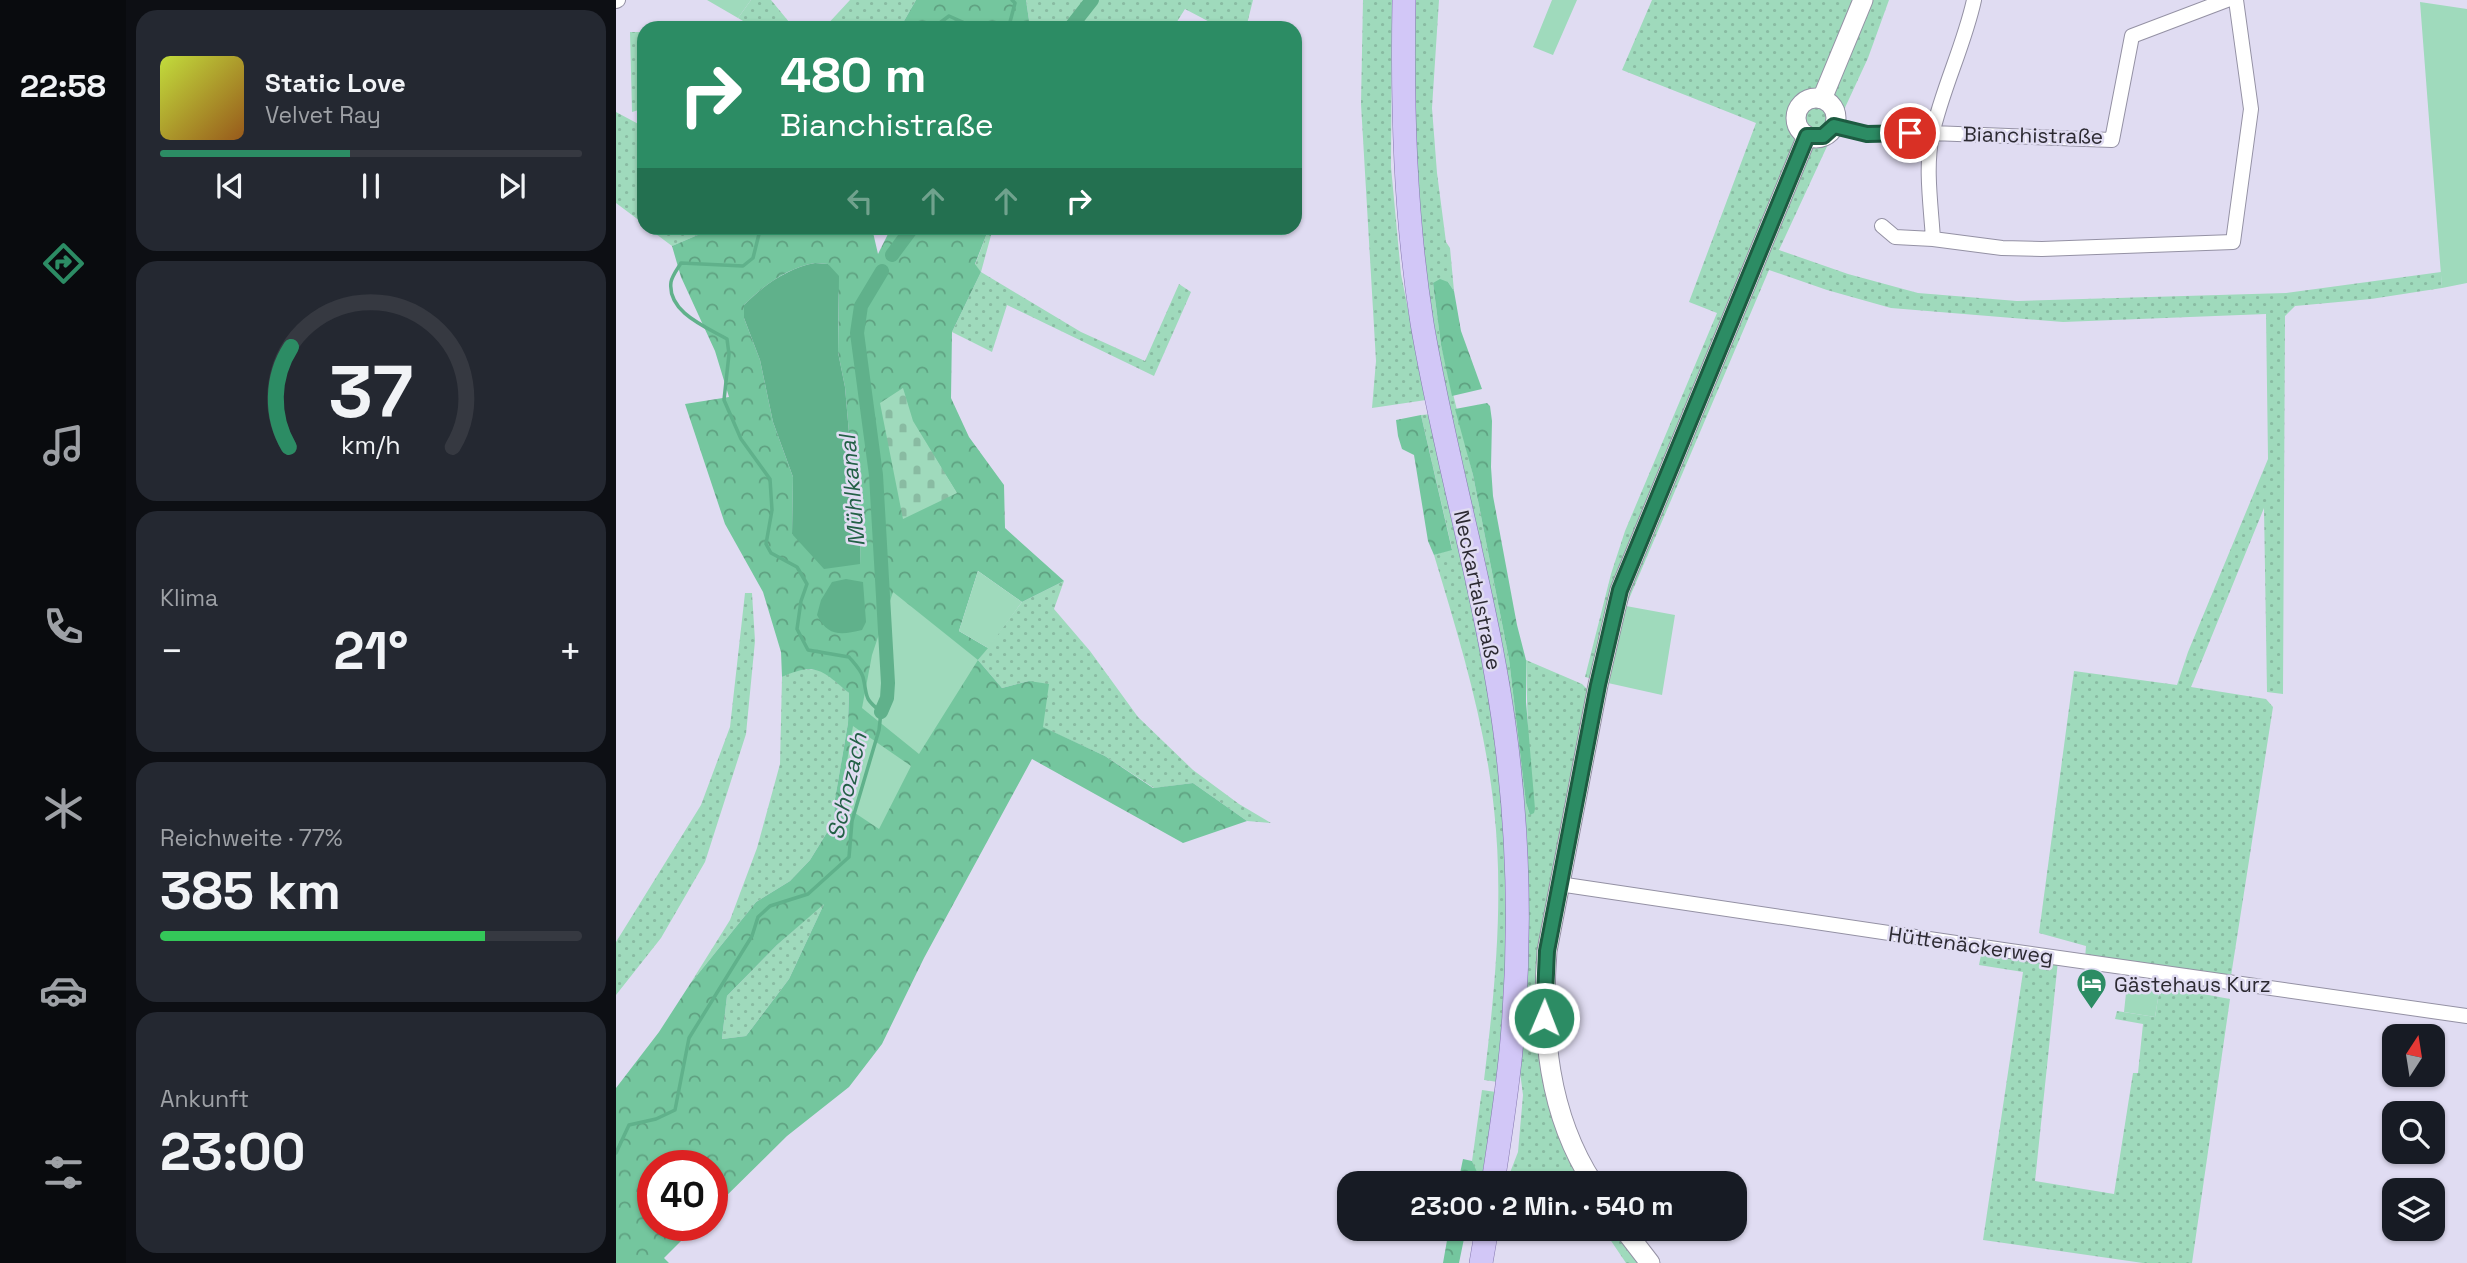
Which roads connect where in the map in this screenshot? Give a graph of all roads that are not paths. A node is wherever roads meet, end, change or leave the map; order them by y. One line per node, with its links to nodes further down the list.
1 (1404, 0): 14 (main road, Neckartalstraße)
2 (1863, 0): 6 (street)
3 (1974, 0): 8 (street)
4 (2227, 0): 8 (street, Bianchistraße)
5 (2236, 0): 11 (street)
6 (1822, 99): 7 (street); 9 (street)
7 (1834, 126): 8 (street, Bianchistraße); 9 (street)
8 (1932, 133): 11 (street)
9 (1807, 136): 12 (street)
10 (1882, 226): 11 (street)
11 (1933, 239)
12 (1559, 884): 13 (street, Hüttenäckerweg); 15 (street)
13 (2467, 1016)
14 (1495, 1171)
15 (1587, 1171)
16 (1485, 1241): 18 (main road)
17 (1633, 1241): 19 (street)
18 (1482, 1263)
19 (1650, 1263)

